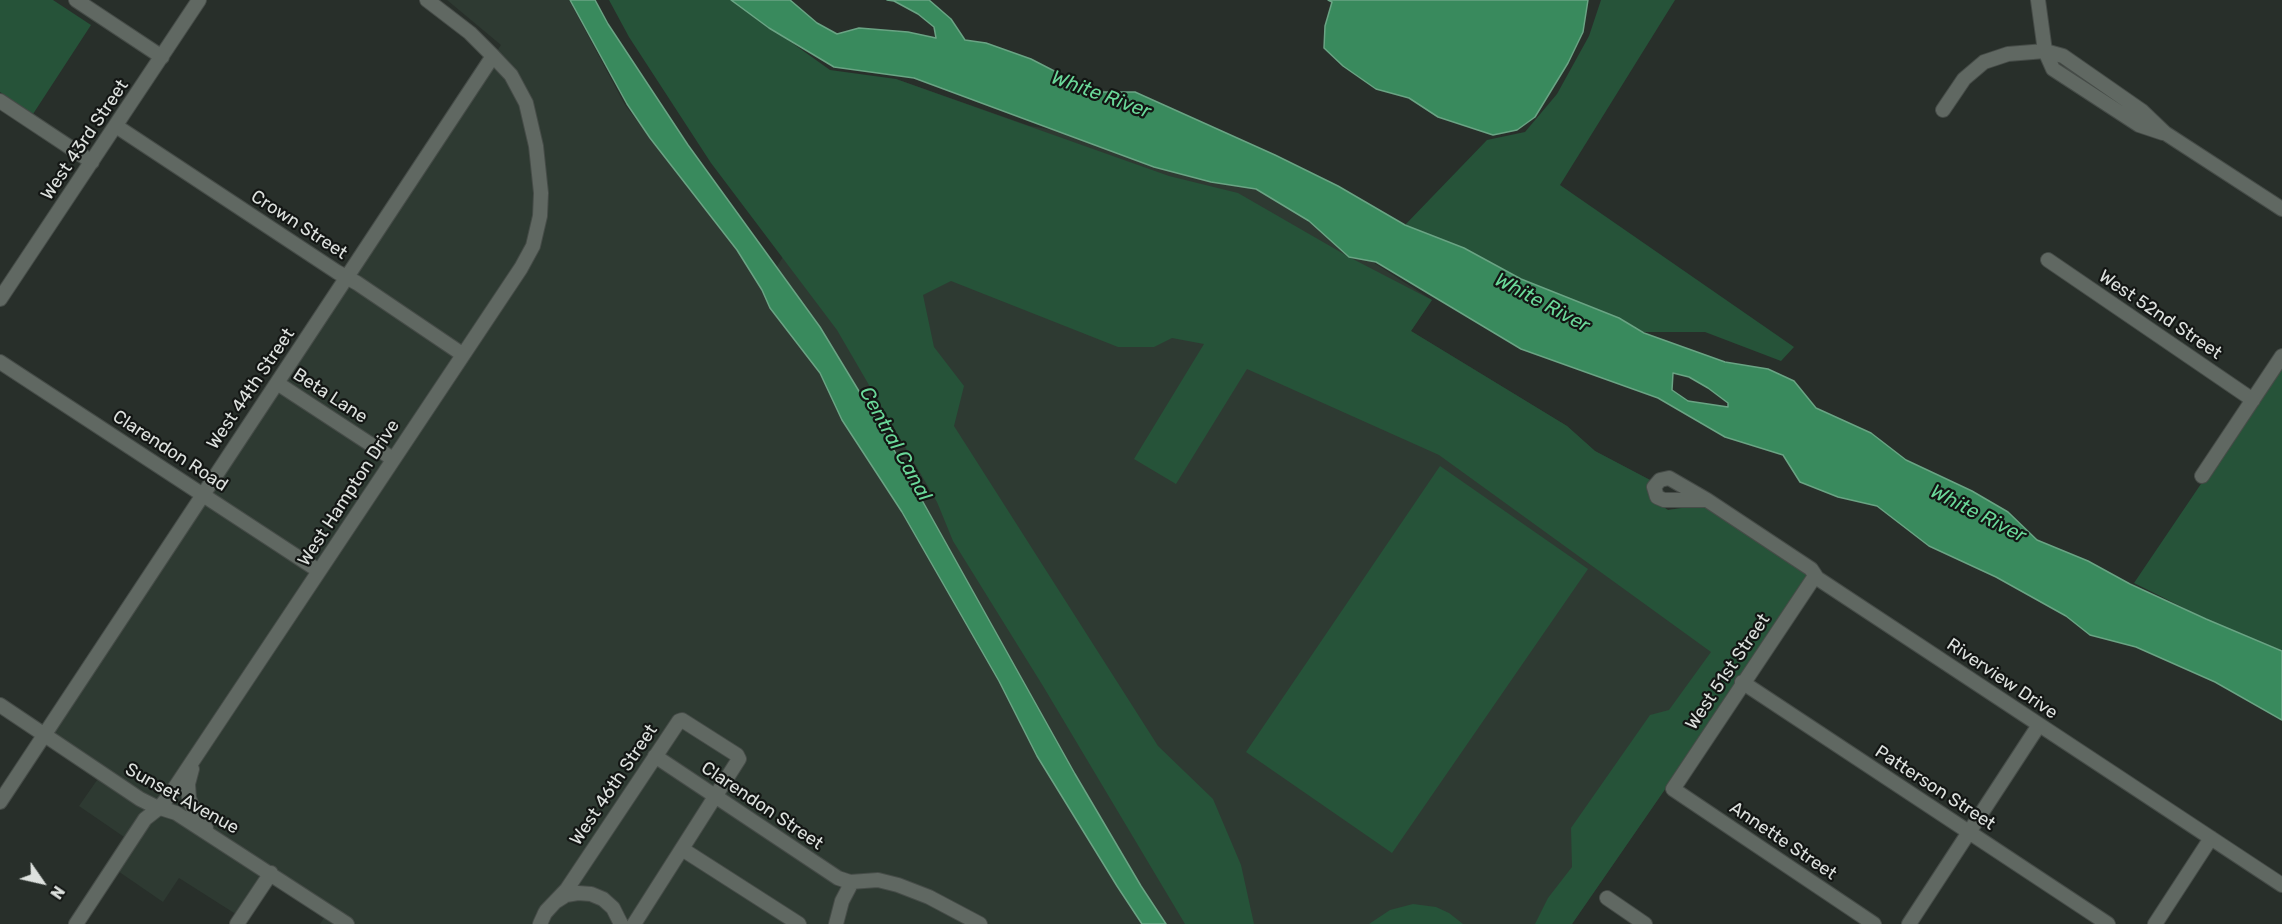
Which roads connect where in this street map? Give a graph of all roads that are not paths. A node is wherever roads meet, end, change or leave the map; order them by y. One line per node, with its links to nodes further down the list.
1 (76, 0): 7 (street)
2 (199, 0): 7 (street, West 43rd Street)
3 (427, 0): 6 (street, West Hampton Drive)
4 (2038, 0): 5 (street)
5 (2045, 51): 9 (street); 12 (street)
6 (493, 56): 14 (street, West 44th Street); 16 (street, West Hampton Drive)
7 (162, 57): 10 (street, West 43rd Street)
8 (0, 101): 11 (street)
9 (1942, 110)
10 (116, 126): 11 (street, West 43rd Street); 14 (street, Crown Street)
11 (92, 162): 15 (street, West 43rd Street)
12 (2282, 209)
13 (2048, 260): 20 (street, West 52nd Street)
14 (347, 278): 16 (street, Crown Street); 19 (street, West 44th Street)
15 (0, 299)
16 (462, 354): 21 (street, West Hampton Drive)
17 (2282, 356): 20 (street)
18 (0, 362): 23 (street, Clarendon Road)
19 (277, 383): 21 (street, Beta Lane); 23 (street, West 44th Street)
20 (2253, 400): 22 (street)
21 (393, 459): 25 (street, West Hampton Drive)
22 (2202, 476)
23 (202, 494): 25 (street, Clarendon Road); 30 (street, West 44th Street)
24 (1707, 500): 26 (street, Riverview Drive)
25 (319, 571): 32 (street, West Hampton Drive)
26 (1815, 576): 27 (street, West 51st Street); 29 (street, Riverview Drive)
27 (1742, 682): 33 (street, West 51st Street); 37 (street, Patterson Street)
28 (0, 705): 30 (street, Sunset Avenue)
29 (2039, 725): 37 (street); 39 (street, Riverview Drive)
30 (44, 735): 35 (street, West 44th Street); 36 (street, Sunset Avenue)
31 (655, 756): 34 (street, Clarendon Street); 34 (street, West 46th Street); 45 (street, West 46th Street)
32 (196, 758): 36 (street, West Hampton Drive); 38 (street)
33 (1673, 789): 55 (street, Annette Street)
34 (715, 796): 40 (street, West 46th Street); 42 (street, Clarendon Street)
35 (0, 801)
36 (159, 808): 38 (street, Sunset Avenue); 46 (street, West Hampton Drive)
37 (1969, 832): 56 (street); 57 (street, Patterson Street)
38 (211, 834): 41 (street, Sunset Avenue)
39 (2211, 838): 43 (street, Riverview Drive); 58 (street)
40 (682, 849): 50 (street, West 46th Street); 51 (street)
41 (271, 873): 47 (street); 48 (street, Sunset Avenue)
42 (852, 882): 52 (street); 53 (street)
43 (2282, 885)
44 (1607, 898): 54 (street)
45 (543, 917): 49 (street, West 46th Street)
46 (76, 924)
47 (237, 924)
48 (347, 924)
49 (621, 924)
50 (634, 924)
51 (799, 924)
52 (836, 924)
53 (980, 924)
54 (1645, 924)
55 (1874, 924)
56 (1909, 924)
57 (2108, 924)
58 (2155, 924)

